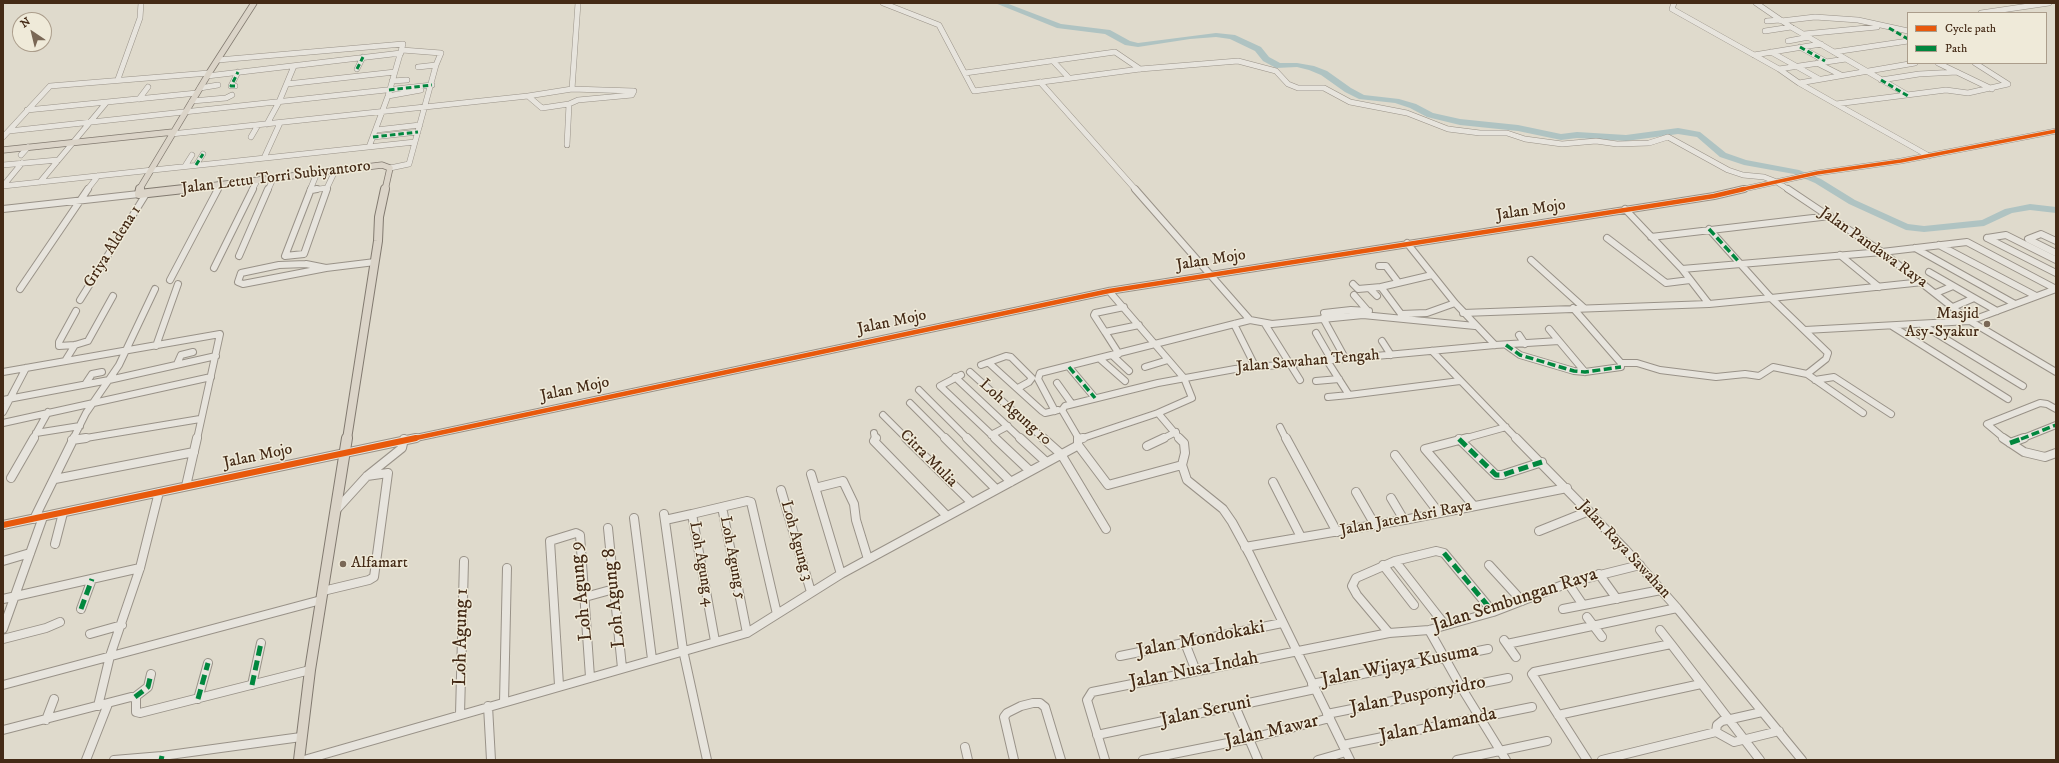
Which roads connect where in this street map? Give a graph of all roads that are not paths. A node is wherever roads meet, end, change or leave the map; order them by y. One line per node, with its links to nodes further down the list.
1 (141, 3): 52 (street)
2 (254, 3): 29 (main road)
3 (578, 3): 63 (street)
4 (883, 3): 47 (street)
5 (1674, 3): 26 (street)
6 (1756, 3): 9 (street)
7 (2049, 3): 8 (street)
8 (1988, 12)
9 (1781, 20): 10 (street); 11 (street); 12 (street)
10 (1767, 21)
11 (1881, 26): 13 (street); 16 (street)
12 (1791, 27): 14 (street); 16 (street)
13 (1889, 28): 15 (street); 18 (street)
14 (1765, 31)
15 (1907, 31)
16 (1803, 34): 17 (street)
17 (1809, 37): 20 (street); 21 (street)
18 (1907, 39)
19 (1907, 40): 25 (street)
20 (1788, 41)
21 (1821, 44): 22 (street); 25 (street)
22 (1800, 47): 24 (street); 31 (street)
23 (401, 52): 27 (street); 29 (street); 36 (street); 45 (street)
24 (1771, 52): 26 (street); 38 (street)
25 (1834, 52): 28 (street)
26 (1754, 55): 42 (street)
27 (364, 57): 37 (street); 40 (street)
28 (1846, 59): 31 (street); 43 (street)
29 (218, 60): 48 (main road)
30 (1053, 61): 41 (street); 47 (street); 50 (street)
31 (1825, 61): 32 (street)
32 (1817, 62): 38 (street); 49 (street)
33 (1909, 64): 43 (street)
34 (1940, 64): 46 (street)
35 (1977, 64): 64 (street)
36 (436, 65): 39 (street); 62 (street)
37 (294, 66): 44 (street); 58 (street)
38 (1794, 66): 42 (street); 51 (street)
39 (418, 67)
40 (358, 69)
41 (1140, 69): 50 (street); 120 (street)
42 (1779, 69): 57 (street)
43 (1867, 71): 49 (street); 54 (street)
44 (238, 72): 48 (street); 60 (street)
45 (395, 72): 55 (street); 58 (street)
46 (1957, 72): 54 (street); 64 (street)
47 (965, 73): 56 (street)
48 (208, 74): 52 (street); 65 (main road)
49 (1841, 75): 51 (street)
50 (1069, 78): 56 (street)
51 (1819, 79): 57 (street)
52 (118, 80): 80 (street)
53 (407, 80): 55 (street)
54 (1881, 80): 71 (street)
55 (392, 81): 66 (street)
56 (1041, 82): 151 (street)
57 (1799, 83): 78 (street)
58 (287, 84): 74 (street)
59 (218, 85): 65 (street)
60 (235, 86)
61 (148, 87): 72 (street)
62 (431, 87): 66 (street); 69 (street); 79 (street)
63 (572, 89): 67 (street); 77 (street)
64 (1993, 89): 71 (street)
65 (199, 90): 72 (street); 73 (main road)
66 (389, 90): 69 (street); 74 (street)
67 (564, 90): 70 (street); 76 (street)
68 (232, 95): 73 (street)
69 (388, 96): 82 (street)
70 (528, 96): 76 (street); 79 (street)
71 (1908, 96): 78 (street)
72 (138, 99): 75 (street)
73 (192, 101): 81 (main road)
74 (279, 102): 81 (street); 85 (street)
75 (106, 103): 80 (street); 83 (street)
76 (562, 104): 77 (street)
77 (569, 104): 98 (street)
78 (1836, 104): 105 (street)
79 (426, 108): 82 (street); 87 (street)
80 (27, 110): 89 (street)
81 (186, 111): 83 (street); 92 (main road)
82 (382, 113): 84 (street); 88 (street)
83 (89, 123): 89 (street); 97 (street)
84 (280, 123): 85 (street); 106 (street)
85 (267, 124): 86 (street)
86 (258, 125): 92 (street); 94 (street)
87 (420, 125): 88 (street); 91 (street)
88 (376, 130): 95 (street)
89 (9, 131): 93 (street)
90 (2056, 131): 105 (street, Jalan Mojo)
91 (418, 132): 95 (street); 96 (street)
92 (172, 133): 97 (main road); 113 (main road)
93 (3, 137)
94 (251, 137)
95 (373, 137): 100 (street)
96 (415, 142): 100 (street); 112 (street)
97 (73, 143): 99 (main road); 107 (street)
98 (567, 145)
99 (28, 147): 101 (main road); 104 (street)
100 (369, 148): 106 (street)
101 (3, 150)
102 (203, 154): 110 (street)
103 (192, 155): 111 (street)
104 (21, 156)
105 (1929, 156): 120 (street, Jalan Mojo)
106 (264, 158): 110 (street)
107 (58, 160): 108 (street); 119 (street)
108 (22, 163): 109 (street); 122 (street)
109 (3, 165)
110 (196, 165): 111 (street)
111 (185, 166): 113 (street)
112 (390, 168): 114 (main road, Jalan Lettu Torri Subiyantoro); 143 (main road, Jalan Lettu Torri Subiyantoro)
113 (151, 170): 116 (street); 125 (main road)
114 (335, 171): 115 (main road, Jalan Lettu Torri Subiyantoro); 123 (street)
115 (317, 173): 117 (main road, Jalan Lettu Torri Subiyantoro); 124 (street)
116 (98, 176): 119 (street); 126 (street)
117 (273, 179): 118 (main road, Jalan Lettu Torri Subiyantoro); 140 (street)
118 (257, 181): 121 (main road, Jalan Lettu Torri Subiyantoro); 146 (street)
119 (40, 182): 122 (street)
120 (1777, 182): 128 (street, Jalan Mojo); 129 (street, Jalan Pandawa Raya)
121 (220, 185): 125 (main road, Jalan Lettu Torri Subiyantoro); 153 (street)
122 (3, 186)
123 (327, 188): 124 (street); 124 (street)
124 (311, 190)
125 (143, 194): 126 (street); 174 (street, Griya Aldena 1)
126 (79, 201): 127 (street); 162 (street)
127 (3, 209)
128 (1625, 209): 131 (street); 134 (street, Jalan Mojo)
129 (1830, 216): 130 (street); 137 (street, Jalan Pandawa Raya)
130 (1708, 229): 131 (street); 144 (street)
131 (1651, 236): 148 (street)
132 (1607, 238): 154 (street)
133 (2056, 241): 138 (street)
134 (1407, 243): 151 (street, Jalan Mojo); 152 (street)
135 (1939, 245): 136 (street); 165 (street); 171 (street)
136 (1915, 248): 137 (street); 177 (street)
137 (1882, 252): 139 (street); 156 (street, Jalan Pandawa Raya)
138 (2056, 253)
139 (1840, 255): 144 (street); 161 (street)
140 (239, 256)
141 (1531, 260): 179 (street)
142 (2056, 260): 150 (street)
143 (375, 262): 147 (street); 282 (main road, Jalan Lettu Torri Subiyantoro)
144 (1740, 263): 148 (street); 172 (street)
145 (1379, 266): 155 (street)
146 (214, 268)
147 (326, 268): 147 (street)
148 (1682, 270): 154 (street)
149 (1929, 272): 159 (street)
150 (2056, 273)
151 (1211, 274): 166 (street, Jalan Mojo); 188 (street)
152 (1432, 274): 155 (street); 175 (street)
153 (170, 280)
154 (1690, 280): 176 (street)
155 (1398, 282): 160 (street)
156 (1923, 282): 161 (street); 167 (street, Jalan Pandawa Raya)
157 (178, 284): 207 (street)
158 (1353, 284): 164 (street)
159 (1954, 286): 167 (street); 173 (street)
160 (1381, 287): 164 (street); 186 (street)
161 (1878, 287): 172 (street)
162 (20, 289)
163 (155, 289): 208 (street)
164 (1370, 289): 170 (street)
165 (2056, 289): 171 (street)
166 (1109, 291): 178 (street); 277 (street, Jalan Mojo)
167 (1936, 293): 180 (street, Jalan Pandawa Raya)
168 (1354, 294): 182 (street)
169 (113, 296): 204 (street)
170 (1376, 296)
171 (2036, 296): 177 (street)
172 (1771, 298): 176 (street); 197 (street)
173 (1974, 298): 180 (street); 184 (street)
174 (80, 300)
175 (1455, 303): 185 (street); 186 (street)
176 (1709, 304): 179 (street)
177 (2015, 304): 184 (street)
178 (1124, 307): 193 (street); 198 (street)
179 (1583, 307): 181 (street)
180 (1953, 307): 189 (street, Jalan Pandawa Raya)
181 (1573, 308): 185 (street); 221 (street)
182 (1367, 310): 186 (street); 187 (street)
183 (76, 311): 204 (street)
184 (1997, 311): 189 (street)
185 (1463, 313): 194 (street)
186 (1401, 314)
187 (1325, 317): 191 (street); 194 (street); 214 (street)
188 (1250, 320): 190 (street); 191 (street)
189 (1970, 321): 192 (street); 231 (street, Jalan Pandawa Raya)
190 (1234, 324): 205 (street); 223 (street)
191 (1266, 324): 220 (street)
192 (1921, 324): 195 (street); 245 (street)
193 (1139, 325): 198 (street); 205 (street)
194 (1474, 325): 206 (street)
195 (1892, 326): 197 (street); 252 (street)
196 (1549, 329): 202 (street)
197 (1805, 330): 233 (street)
198 (1105, 332): 211 (street)
199 (1316, 333): 216 (street)
200 (1519, 335): 203 (street)
201 (1382, 340): 212 (street)
202 (1559, 341): 203 (street, Jalan Sawahan Tengah); 230 (street)
203 (1525, 344): 206 (street, Jalan Sawahan Tengah)
204 (75, 345): 218 (street)
205 (1155, 345): 211 (street); 217 (street)
206 (1500, 345): 209 (street, Jalan Sawahan Tengah); 230 (street)
207 (156, 346): 208 (street); 213 (street)
208 (126, 351): 218 (street); 237 (street)
209 (1432, 351): 212 (street, Jalan Sawahan Tengah); 242 (street, Jalan Raya Sawahan)
210 (193, 352): 222 (street)
211 (1116, 355): 215 (street); 227 (street)
212 (1391, 355): 214 (street, Jalan Sawahan Tengah)
213 (216, 356): 222 (street); 234 (street)
214 (1345, 358): 216 (street, Jalan Sawahan Tengah)
215 (1100, 359): 224 (street); 240 (street)
216 (1329, 359): 220 (street, Jalan Sawahan Tengah); 236 (street)
217 (1168, 360): 225 (street); 235 (street)
218 (65, 362): 226 (street)
219 (989, 362): 232 (street); 246 (street); 246 (street)
220 (1289, 362): 223 (street, Jalan Sawahan Tengah); 238 (street)
221 (1621, 363): 230 (street); 233 (street)
222 (177, 364): 237 (street)
223 (1255, 366): 235 (street, Jalan Sawahan Tengah)
224 (1069, 367): 250 (street); 257 (street)
225 (1146, 367)
226 (26, 368): 228 (street); 251 (street)
227 (1129, 371)
228 (3, 372)
229 (102, 372): 243 (street)
230 (1585, 372)
231 (2056, 372)
232 (963, 374): 268 (street); 274 (street); 284 (street, Loh Agung 10)
233 (1807, 374): 239 (street)
234 (211, 377): 254 (street); 264 (street)
235 (1184, 378): 250 (street, Jalan Sawahan Tengah); 260 (street)
236 (1339, 379): 241 (street); 248 (street)
237 (109, 380): 243 (street); 254 (street)
238 (1300, 380)
239 (1815, 380): 261 (street); 262 (street)
240 (1125, 381)
241 (1316, 381)
242 (1460, 381): 248 (street); 270 (street, Jalan Raya Sawahan)
243 (86, 383): 251 (street)
244 (1057, 383): 255 (street)
245 (2022, 386)
246 (1018, 388): 257 (street)
247 (919, 390): 294 (street)
248 (1350, 395): 249 (street)
249 (1328, 397)
250 (1095, 398): 255 (street, Jalan Sawahan Tengah)
251 (6, 399): 258 (street)
252 (2008, 399)
253 (910, 403): 299 (street)
254 (93, 404): 259 (street); 267 (street)
255 (1072, 404): 257 (street, Jalan Sawahan Tengah)
256 (2056, 409): 279 (street)
257 (1058, 410): 278 (street)
258 (3, 412)
259 (48, 412): 265 (street); 272 (street)
260 (1158, 413): 271 (street); 278 (street)
261 (1864, 413)
262 (1891, 414)
263 (883, 415): 304 (street, Citra Mulia)
264 (200, 419): 276 (street); 281 (street)
265 (3, 423)
266 (2056, 425): 279 (street)
267 (80, 426): 272 (street); 276 (street)
268 (1008, 426): 274 (street); 286 (street)
269 (1280, 427): 322 (street)
270 (1506, 427): 275 (street); 287 (street, Jalan Raya Sawahan)
271 (1176, 432): 280 (street); 288 (street)
272 (36, 433): 292 (street)
273 (874, 433): 312 (street)
274 (991, 435): 289 (street)
275 (1459, 439): 287 (street); 305 (street)
276 (72, 440): 293 (street)
277 (404, 441): 282 (street, Jalan Mojo); 291 (street)
278 (1078, 442): 284 (street); 288 (street)
279 (2010, 443): 283 (street)
280 (1147, 446)
281 (194, 452): 293 (street); 296 (street)
282 (344, 452): 296 (street, Jalan Mojo); 307 (main road, Jalan Lettu Torri Subiyantoro)
283 (2056, 453)
284 (1061, 454): 289 (street); 320 (street, Loh Agung 10)
285 (1396, 455): 310 (street)
286 (1044, 460)
287 (1542, 462): 298 (street, Jalan Raya Sawahan)
288 (1182, 465): 325 (street)
289 (1030, 471): 294 (street)
290 (811, 474): 297 (street)
291 (367, 476): 307 (street); 343 (street)
292 (11, 478)
293 (55, 479): 315 (street)
294 (1011, 482): 299 (street)
295 (1273, 482): 323 (street)
296 (186, 486): 301 (street, Jalan Mojo)
297 (815, 488): 327 (street); 336 (street)
298 (1567, 488): 305 (street, Jalan Jaten Asri Raya); 308 (street, Jalan Raya Sawahan)
299 (996, 489): 304 (street)
300 (781, 490): 342 (street, Loh Agung 3)
301 (159, 492): 309 (street, Jalan Mojo); 334 (street)
302 (1356, 492): 318 (street)
303 (1391, 498): 316 (street)
304 (972, 503): 312 (street)
305 (1474, 506): 310 (street, Jalan Jaten Asri Raya)
306 (722, 507): 311 (street); 355 (street, Loh Agung 5); 365 (street, Loh Agung 5)
307 (337, 509): 343 (main road, Jalan Lettu Torri Subiyantoro)
308 (1589, 511): 321 (street); 332 (street, Jalan Raya Sawahan)
309 (63, 513): 313 (street, Jalan Mojo); 324 (street)
310 (1439, 513): 316 (street, Jalan Jaten Asri Raya)
311 (692, 514): 370 (street, Loh Agung 4); 375 (street, Loh Agung 4)
312 (947, 516): 327 (street)
313 (43, 517): 315 (street, Jalan Mojo); 326 (street)
314 (634, 518): 381 (street)
315 (34, 519): 317 (street, Jalan Mojo)
316 (1404, 520): 318 (street, Jalan Jaten Asri Raya)
317 (3, 525)
318 (1375, 525): 322 (street, Jalan Jaten Asri Raya)
319 (608, 528): 340 (street, Loh Agung 8)
320 (1106, 529)
321 (1539, 531)
322 (1337, 532): 323 (street, Jalan Jaten Asri Raya)
323 (1301, 537): 325 (street, Jalan Jaten Asri Raya)
324 (55, 544)
325 (1246, 547): 358 (street)
326 (30, 554): 328 (street); 344 (street)
327 (868, 559): 336 (street)
328 (3, 561)
329 (464, 561): 405 (street, Loh Agung 1)
330 (1395, 561): 333 (street); 354 (street); 359 (street)
331 (1489, 565): 348 (street)
332 (1640, 565): 337 (street, Jalan Sembungan Raya); 341 (street, Jalan Raya Sawahan)
333 (1383, 566): 349 (street); 366 (street)
334 (140, 568): 338 (street); 360 (street)
335 (506, 568): 398 (street)
336 (841, 574): 342 (street)
337 (1599, 574): 339 (street, Jalan Sembungan Raya); 347 (street)
338 (92, 579): 344 (street); 352 (street)
339 (1568, 583): 348 (street, Jalan Sembungan Raya); 350 (street)
340 (614, 589): 345 (street); 383 (street, Loh Agung 8)
341 (1661, 590): 347 (street); 351 (street, Jalan Raya Sawahan)
342 (811, 592): 355 (street)
343 (322, 596): 377 (street); 384 (main road, Jalan Lettu Torri Subiyantoro)
344 (14, 597): 346 (street); 362 (street)
345 (585, 597): 387 (street, Loh Agung 9); 391 (street, Loh Agung 9)
346 (3, 599)
347 (1616, 599): 350 (street)
348 (1522, 601): 354 (street, Jalan Sembungan Raya)
349 (1414, 605)
350 (1582, 605): 353 (street)
351 (1677, 608): 361 (street); 404 (street, Jalan Raya Sawahan)
352 (81, 609)
353 (1563, 609)
354 (1493, 612): 359 (street, Jalan Sembungan Raya)
355 (777, 614): 365 (street)
356 (1587, 617): 361 (street)
357 (60, 622): 369 (street)
358 (1282, 623): 372 (street, Jalan Mondokaki); 376 (street)
359 (1445, 625): 363 (street, Jalan Sembungan Raya)
360 (122, 626): 367 (street); 377 (street)
361 (1594, 626): 368 (street); 379 (street)
362 (3, 629)
363 (1429, 630): 366 (street, Jalan Sembungan Raya); 380 (street)
364 (1660, 630): 373 (street)
365 (747, 633): 370 (street)
366 (1389, 633): 376 (street, Jalan Sembungan Raya)
367 (90, 634)
368 (1602, 637)
369 (3, 640)
370 (714, 641): 375 (street)
371 (261, 643): 392 (street)
372 (1185, 643): 378 (street, Jalan Mondokaki); 385 (street)
373 (1670, 644): 389 (street); 406 (street)
374 (1488, 649): 380 (street, Jalan Wijaya Kusuma)
375 (683, 650): 381 (street); 428 (street, Loh Agung 4)
376 (1295, 651): 385 (street, Jalan Nusa Indah); 393 (street)
377 (110, 656): 390 (street); 400 (street)
378 (1120, 656)
379 (1516, 657)
380 (1444, 658): 393 (street, Jalan Wijaya Kusuma); 394 (street)
381 (652, 659): 383 (street)
382 (208, 663): 397 (street)
383 (622, 668): 387 (street)
384 (310, 670): 392 (street); 415 (main road, Jalan Lettu Torri Subiyantoro)
385 (1196, 671): 414 (street, Jalan Nusa Indah)
386 (151, 674): 395 (street)
387 (590, 677): 391 (street)
388 (1508, 678): 394 (street, Jalan Pusponyidro)
389 (1701, 684): 406 (street); 409 (street)
390 (3, 685)
391 (559, 685): 398 (street)
392 (252, 686): 397 (street)
393 (1313, 687): 402 (street, Jalan Seruni); 407 (street)
394 (1461, 687): 407 (street, Jalan Pusponyidro); 408 (street)
395 (135, 697): 397 (street); 399 (street)
396 (54, 699): 410 (street)
397 (198, 699)
398 (504, 702): 401 (street)
399 (108, 704): 400 (street); 423 (street)
400 (98, 706): 410 (street)
401 (488, 706): 405 (street); 427 (street)
402 (1235, 706): 414 (street, Jalan Seruni); 416 (street)
403 (1532, 706): 408 (street, Jalan Alamanda)
404 (1762, 712): 409 (street); 412 (street, Jalan Raya Sawahan)
405 (460, 714): 426 (street)
406 (1558, 715): 438 (street)
407 (1328, 716): 416 (street, Jalan Mawar); 421 (street)
408 (1479, 717): 420 (street); 421 (street, Jalan Alamanda)
409 (1728, 719): 413 (street); 417 (street)
410 (46, 720): 411 (street)
411 (3, 730)
412 (1778, 731): 417 (street); 441 (street, Jalan Raya Sawahan)
413 (1716, 732): 417 (street); 439 (street)
414 (1097, 735): 432 (street)
415 (301, 737): 422 (street); 425 (main road, Jalan Lettu Torri Subiyantoro)
416 (1248, 739): 433 (street, Jalan Mawar); 434 (street)
417 (1745, 740): 440 (street)
418 (1547, 741): 420 (street)
419 (965, 747): 429 (street)
420 (1500, 750): 436 (street); 437 (street)
421 (1346, 752): 435 (street, Jalan Alamanda)
422 (162, 758): 424 (street)
423 (86, 760)
424 (114, 760)
425 (299, 760)
426 (304, 760)
427 (491, 760)
428 (707, 760)
429 (968, 760)
430 (1014, 760): 431 (street)
431 (1061, 760)
432 (1105, 760)
433 (1143, 760)
434 (1258, 760)
435 (1318, 760)
436 (1457, 760)
437 (1506, 760)
438 (1587, 760)
439 (1602, 760)
440 (1760, 760)
441 (1802, 760)

